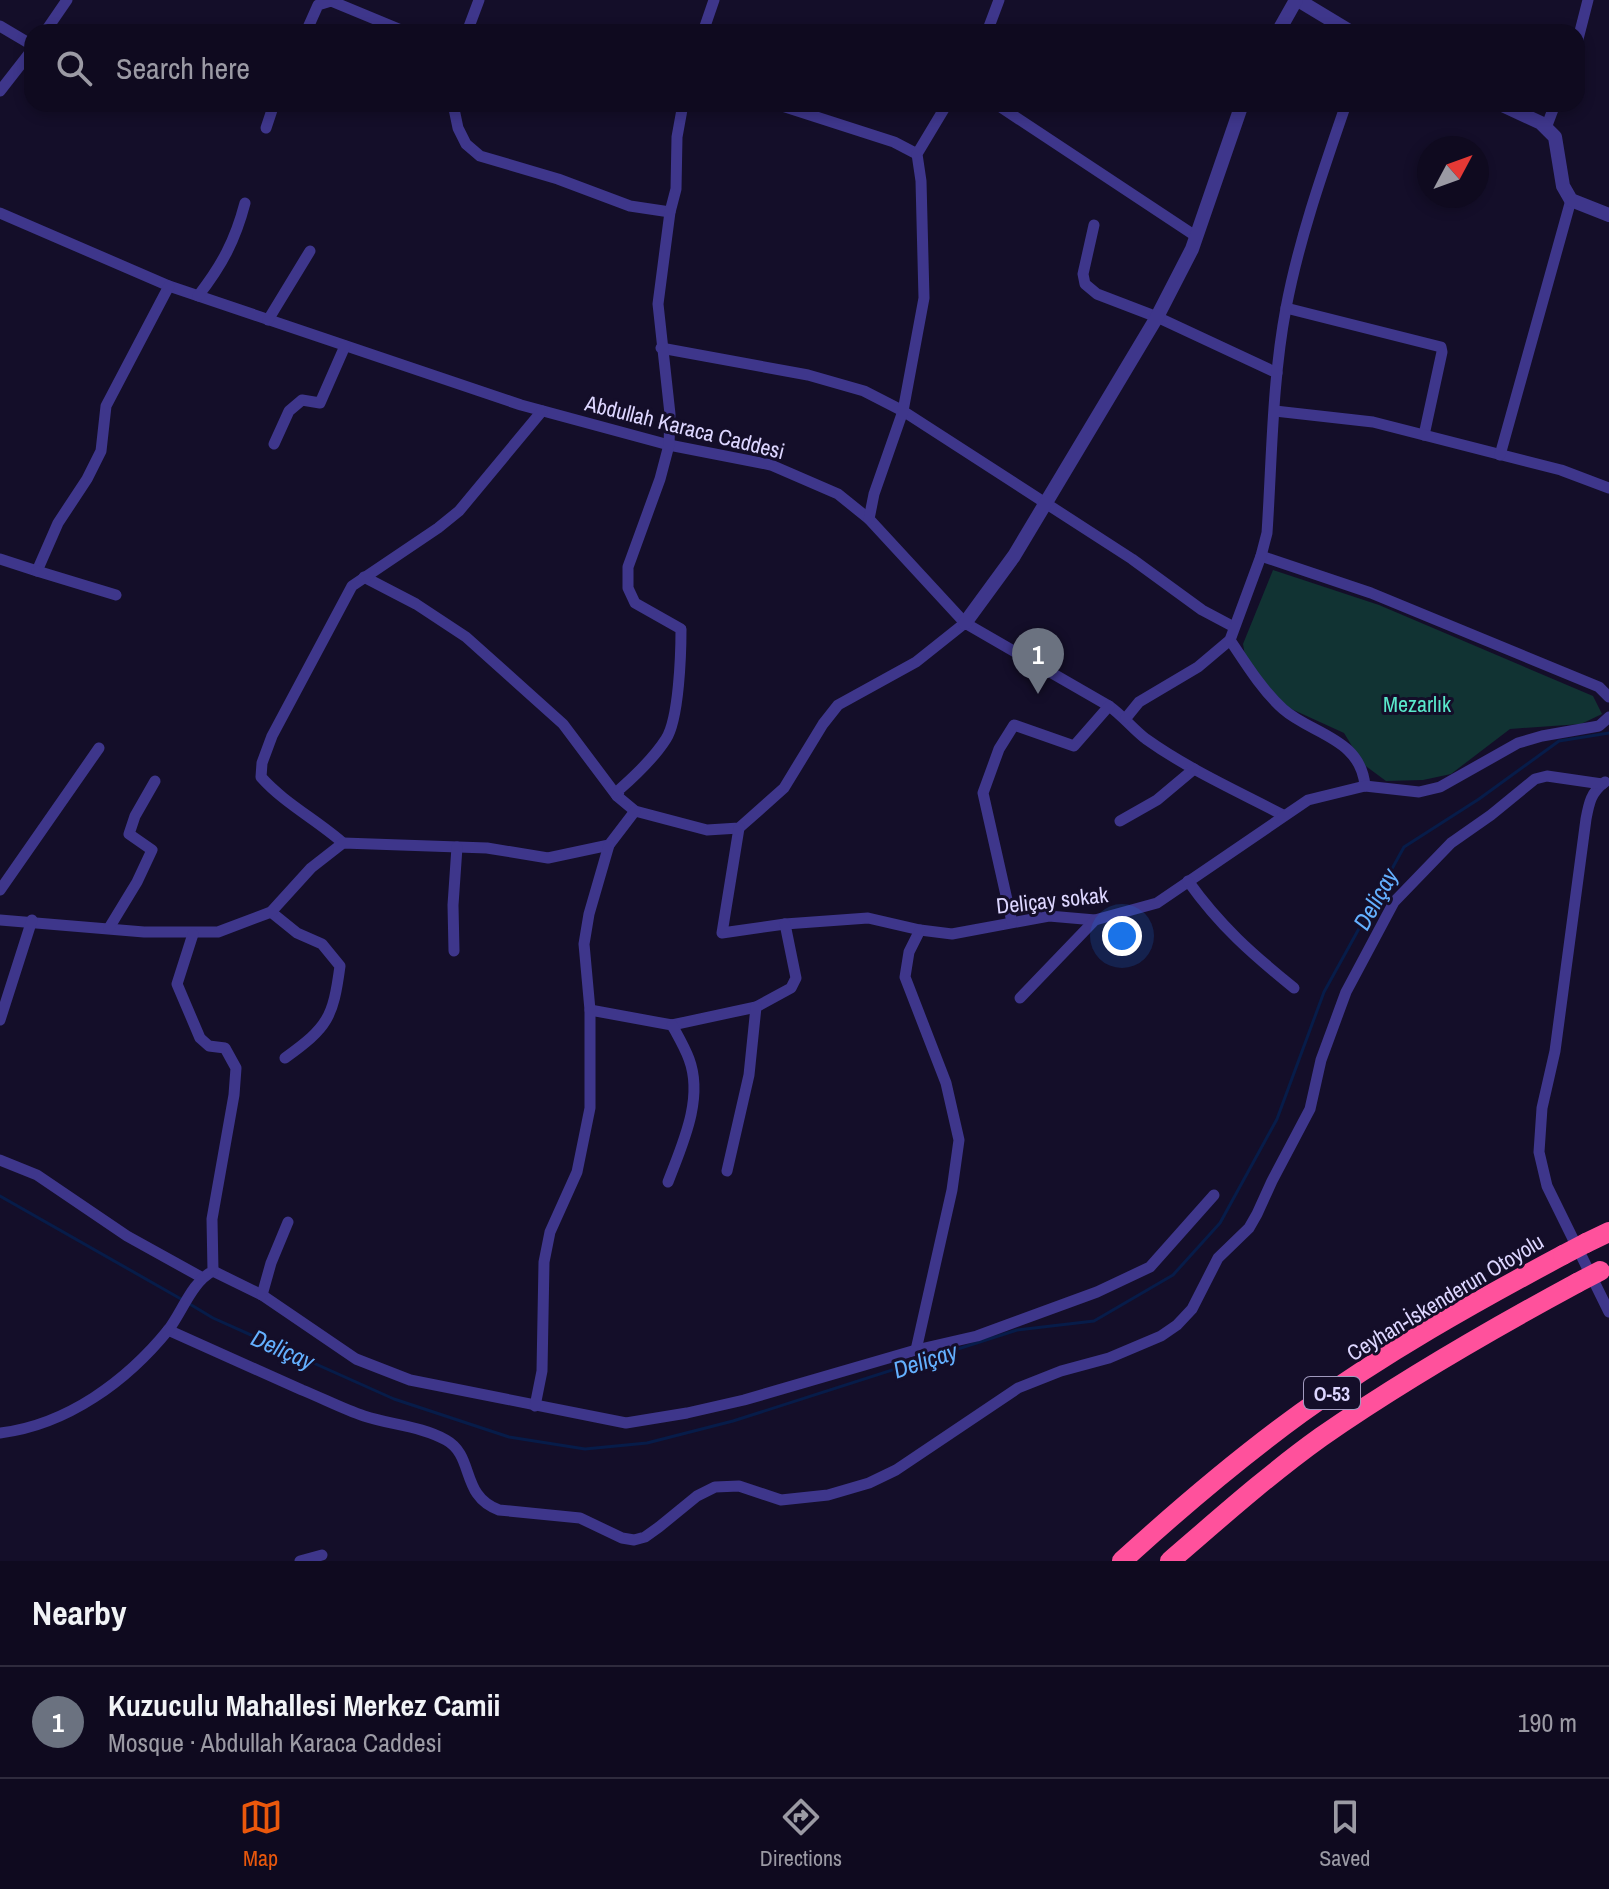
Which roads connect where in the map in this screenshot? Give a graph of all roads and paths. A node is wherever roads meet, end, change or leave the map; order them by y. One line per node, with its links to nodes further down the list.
1 (67, 0): 7 (street)
2 (479, 0): 10 (street)
3 (714, 0): 11 (street)
4 (999, 0): 12 (street)
5 (1297, 0): 13 (street); 14 (street)
6 (1588, 0): 15 (street)
7 (50, 24)
8 (310, 24): 9 (street)
9 (387, 24)
10 (470, 24)
11 (706, 24)
12 (990, 24)
13 (1283, 24)
14 (1338, 24)
15 (1582, 24)
16 (0, 26): 17 (street)
17 (24, 42)
18 (24, 58): 19 (street)
19 (20, 64): 20 (street); 21 (street)
20 (24, 66)
21 (0, 91)
22 (271, 112): 32 (street)
23 (455, 112): 37 (street)
24 (682, 112): 37 (street)
25 (801, 112): 34 (street)
26 (942, 112): 34 (street)
27 (1008, 112): 41 (street)
28 (1239, 112): 41 (street)
29 (1343, 112): 45 (street)
30 (1517, 112): 33 (street)
31 (1552, 112): 33 (street)
32 (266, 128)
33 (1546, 128): 35 (street)
34 (917, 154): 52 (street)
35 (1571, 200): 39 (street); 57 (street)
36 (245, 203): 44 (street)
37 (670, 212): 49 (street)
38 (0, 213): 43 (street, Abdullah Karaca Caddesi)
39 (1609, 215)
40 (1094, 225): 46 (street)
41 (1197, 237): 46 (street)
42 (310, 251): 47 (street)
43 (169, 286): 44 (street, Abdullah Karaca Caddesi); 63 (street)
44 (198, 296): 47 (street, Abdullah Karaca Caddesi)
45 (1286, 308): 50 (street); 54 (street)
46 (1157, 317): 50 (street); 59 (street)
47 (268, 320): 48 (street, Abdullah Karaca Caddesi)
48 (345, 346): 51 (street, Abdullah Karaca Caddesi); 55 (street)
49 (661, 348): 52 (street); 56 (street)
50 (1277, 373): 53 (street)
51 (542, 411): 56 (street, Abdullah Karaca Caddesi); 64 (street)
52 (903, 411): 59 (street); 60 (street)
53 (1275, 411): 54 (street); 61 (street)
54 (1424, 435): 57 (street)
55 (274, 444)
56 (669, 445): 60 (street, Abdullah Karaca Caddesi); 78 (street)
57 (1500, 455): 58 (street)
58 (1609, 488)
59 (1046, 504): 66 (street); 67 (street)
60 (869, 519): 66 (street, Abdullah Karaca Caddesi)
61 (1261, 556): 67 (street); 69 (street)
62 (0, 559): 63 (street)
63 (37, 571): 65 (street)
64 (364, 577): 78 (street); 83 (street)
65 (116, 595)
66 (965, 623): 70 (street, Abdullah Karaca Caddesi); 82 (street)
67 (1234, 627): 68 (street)
68 (1230, 640): 72 (street); 77 (street)
69 (1609, 697)
70 (1109, 706): 72 (street, Abdullah Karaca Caddesi); 92 (street)
71 (1609, 717): 77 (street)
72 (1126, 718): 74 (street, Abdullah Karaca Caddesi)
73 (99, 748): 87 (street)
74 (1194, 769): 80 (street, Abdullah Karaca Caddesi); 81 (street)
75 (155, 781): 94 (street)
76 (1606, 782): 115 (street); 116 (street)
77 (1365, 786): 80 (street, Deliçay sokak)
78 (617, 796): 79 (street)
79 (635, 811): 82 (street); 84 (street)
80 (1283, 815): 86 (street, Deliçay sokak)
81 (1120, 821)
82 (739, 828): 93 (street, Deliçay sokak)
83 (343, 843): 85 (street); 88 (street)
84 (609, 845): 85 (street); 101 (street)
85 (457, 847): 97 (street)
86 (1188, 881): 91 (street, Deliçay sokak); 98 (street)
87 (0, 890)
88 (271, 912): 96 (street); 104 (street)
89 (0, 920): 90 (street)
90 (32, 920): 94 (street); 102 (street)
91 (1095, 920): 92 (street, Deliçay sokak); 99 (street)
92 (1012, 922): 95 (street, Deliçay sokak)
93 (785, 924): 95 (street, Deliçay sokak); 100 (street)
94 (109, 928): 96 (street)
95 (920, 930): 117 (street)
96 (193, 934): 112 (street)
97 (454, 951)
98 (1294, 988)
99 (1020, 998)
100 (756, 1007): 103 (street); 106 (street)
101 (590, 1010): 103 (street); 118 (street)
102 (0, 1020)
103 (672, 1025): 107 (street)
104 (285, 1058)
105 (0, 1160): 113 (street)
106 (727, 1171)
107 (668, 1182)
108 (1214, 1195): 117 (street)
109 (288, 1222): 114 (street)
110 (1609, 1232): 120 (highway, Ceyhan-İskenderun Otoyolu / O-53, bridge)
111 (1604, 1269): 121 (highway, O-53, bridge)
112 (213, 1271): 113 (street); 114 (street)
113 (198, 1282): 116 (street)
114 (262, 1295): 118 (street)
115 (1609, 1312)
116 (168, 1330): 119 (street)
117 (916, 1350): 118 (street)
118 (535, 1406)
119 (0, 1433)
120 (1122, 1561)
121 (1170, 1561)

